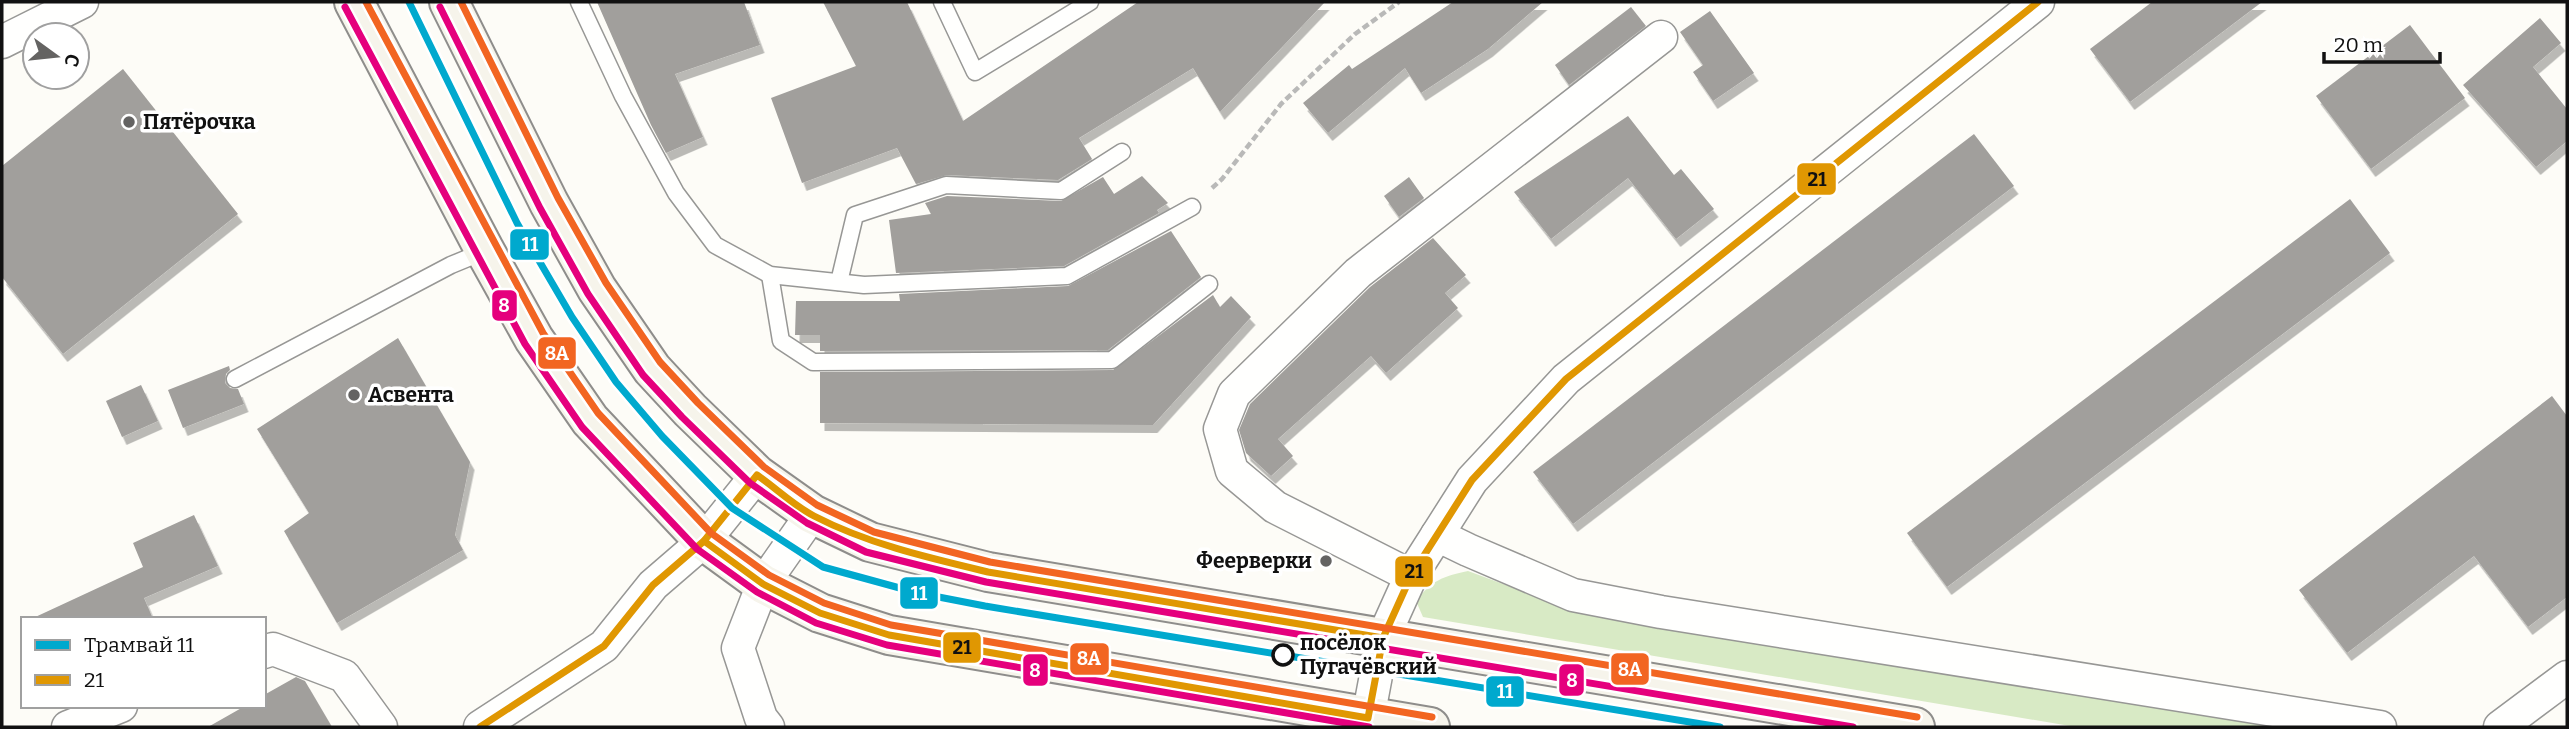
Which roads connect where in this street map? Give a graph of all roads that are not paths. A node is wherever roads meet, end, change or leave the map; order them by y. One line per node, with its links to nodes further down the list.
1 (82, 2): 9 (street)
2 (354, 2): 12 (main road)
3 (449, 2): 17 (main road)
4 (579, 2): 13 (lane)
5 (942, 2): 6 (lane)
6 (1090, 2)
7 (2038, 2): 19 (street)
8 (1661, 37): 21 (street)
9 (2, 42)
10 (1122, 152): 14 (lane)
11 (1192, 207): 14 (lane)
12 (485, 251): 16 (lane); 20 (main road)
13 (770, 275): 14 (lane); 15 (lane)
14 (839, 282)
15 (1209, 284)
16 (235, 379)
17 (757, 475): 18 (main road); 20 (street)
18 (811, 514): 22 (street); 23 (main road)
19 (1437, 535): 21 (street); 34 (street)
20 (704, 541): 22 (main road); 30 (street)
21 (1411, 576): 23 (street)
22 (763, 584): 27 (main road); 31 (street)
23 (1382, 638): 27 (street); 33 (main road)
24 (266, 651): 29 (street)
25 (2567, 677): 35 (street)
26 (116, 708): 28 (street)
27 (1367, 722): 32 (main road)
28 (68, 727)
29 (381, 727)
30 (480, 727)
31 (768, 727)
32 (1430, 727)
33 (1915, 727)
34 (2380, 727)
35 (2500, 727)

